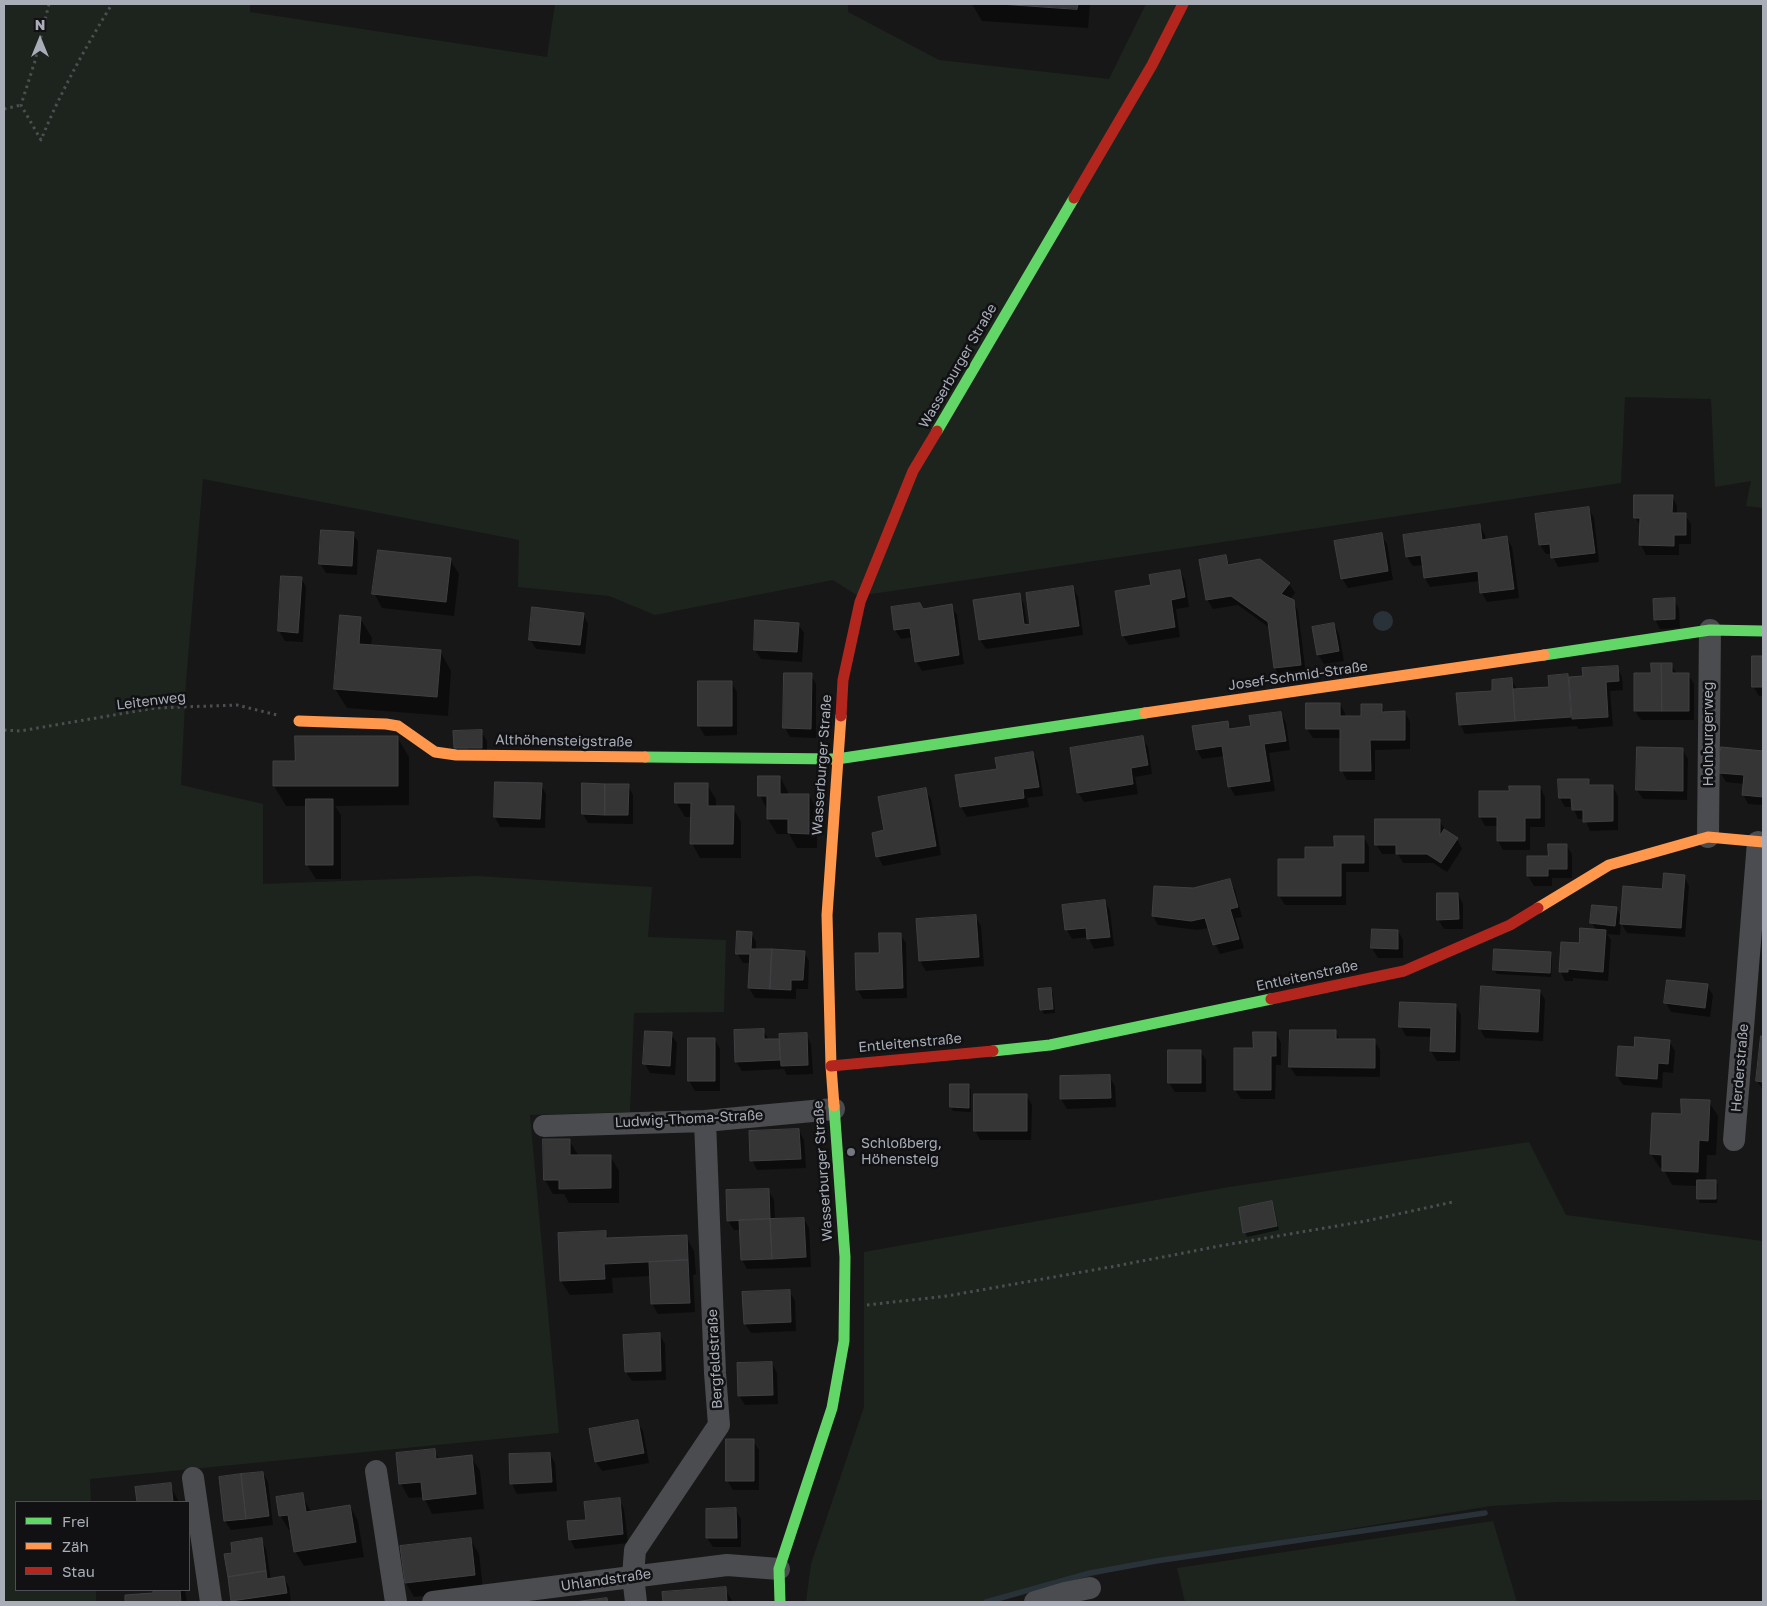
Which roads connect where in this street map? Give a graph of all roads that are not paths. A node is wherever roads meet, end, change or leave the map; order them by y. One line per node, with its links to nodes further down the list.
1 (1183, 4): 5 (street, Wasserburger Straße)
2 (1710, 630): 3 (street, Josef-Schmid-Straße); 5 (street, Josef-Schmid-Straße); 6 (street, Holnburgerweg)
3 (1763, 631)
4 (299, 721): 5 (street, Althöhensteigstraße)
5 (837, 759): 9 (street, Wasserburger Straße)
6 (1708, 837): 7 (street, Entleitenstraße); 9 (street, Entleitenstraße)
7 (1760, 842): 8 (street, Herderstraße)
8 (1755, 999): 13 (street, Herderstraße)
9 (831, 1066): 10 (street, Wasserburger Straße)
10 (834, 1109): 11 (street, Ludwig-Thoma-Straße); 16 (street, Wasserburger Straße)
11 (705, 1121): 12 (street, Ludwig-Thoma-Straße); 17 (street, Bergfeldstraße)
12 (544, 1126)
13 (1734, 1140)
14 (376, 1471): 20 (street)
15 (194, 1478): 19 (street)
16 (779, 1569): 17 (street, Uhlandstraße); 23 (street, Wasserburger Straße)
17 (633, 1576): 21 (street, Uhlandstraße); 22 (street, Bergfeldstraße)
18 (1090, 1588): 24 (street)
19 (211, 1602)
20 (396, 1602)
21 (433, 1602)
22 (636, 1602)
23 (780, 1602)
24 (1035, 1602)

